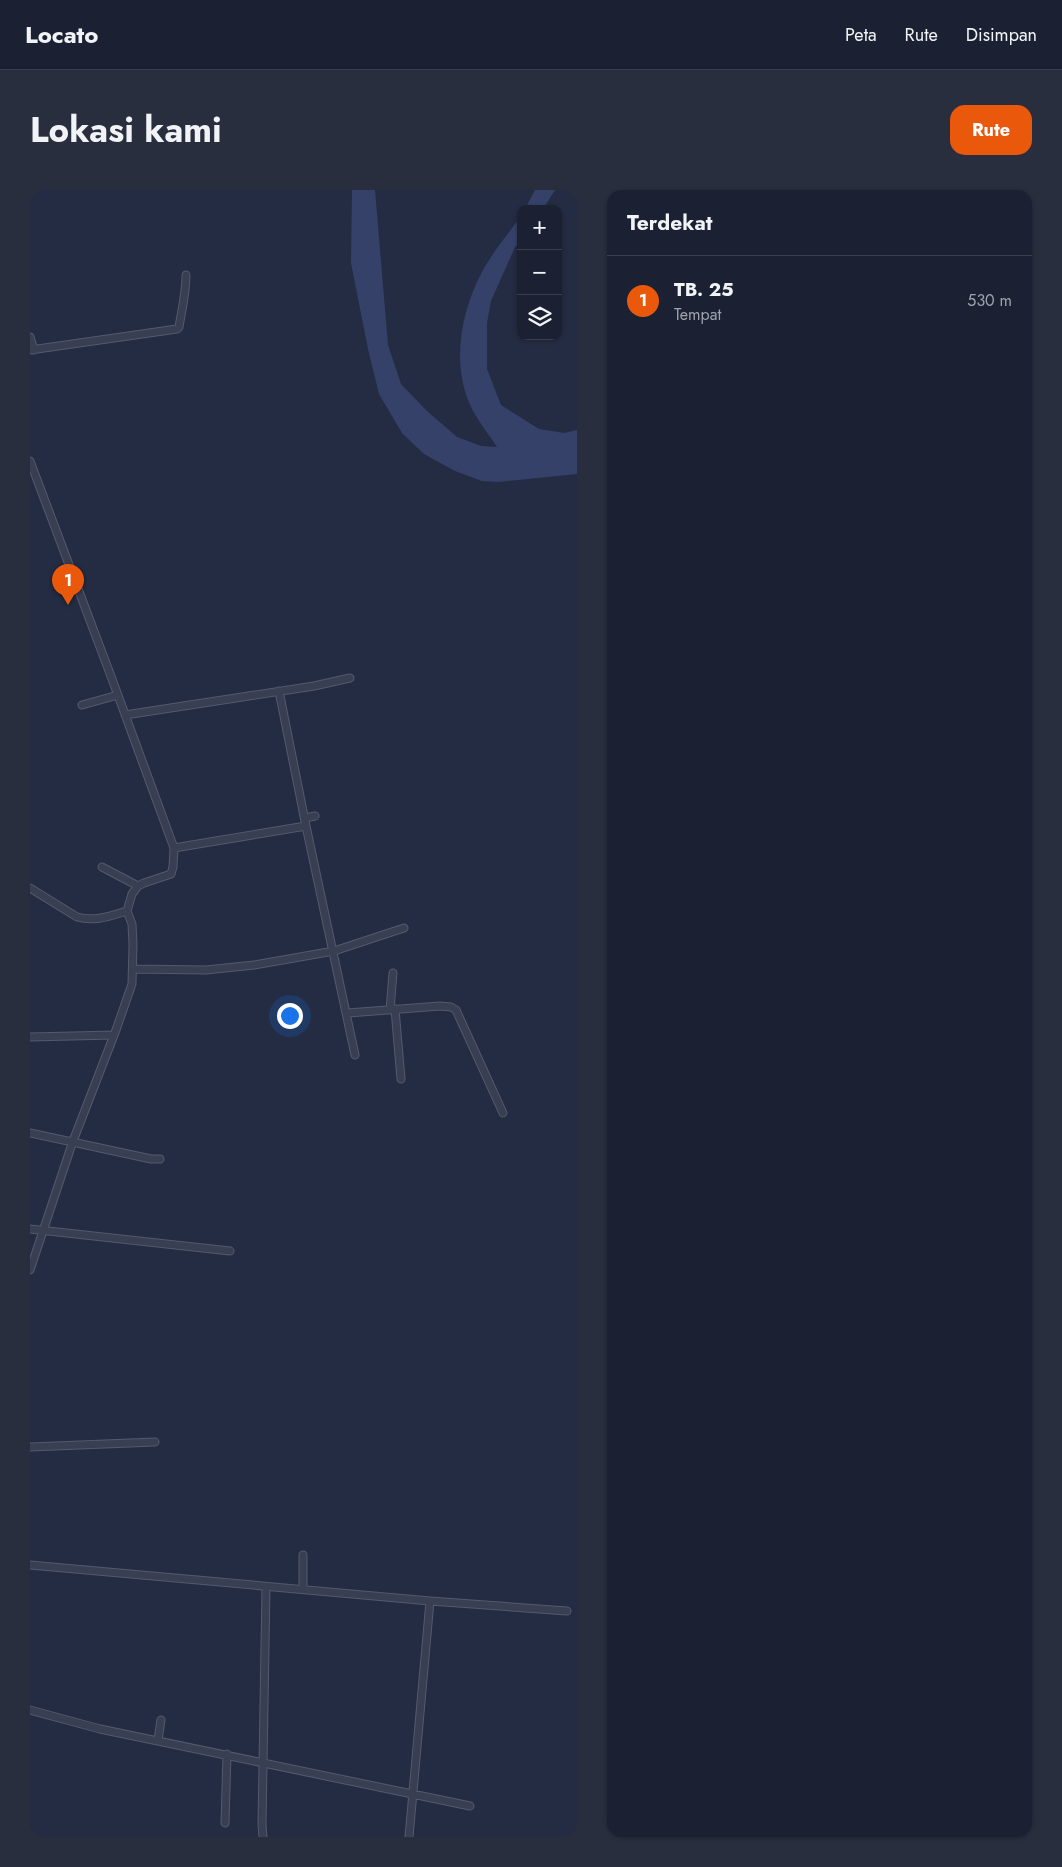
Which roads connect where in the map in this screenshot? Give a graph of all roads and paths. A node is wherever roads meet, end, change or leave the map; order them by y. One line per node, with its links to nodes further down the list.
1 (186, 275): 3 (street)
2 (30, 337): 3 (street)
3 (32, 350)
4 (30, 461): 7 (street)
5 (350, 678): 6 (street)
6 (279, 691): 9 (street); 11 (street)
7 (118, 695): 8 (street); 9 (street)
8 (82, 705)
9 (125, 715): 13 (street)
10 (315, 816): 11 (street)
11 (305, 818): 12 (street)
12 (306, 826): 13 (street); 19 (street)
13 (174, 848): 15 (street)
14 (102, 867): 15 (street)
15 (138, 886): 17 (street)
16 (30, 888): 17 (street)
17 (127, 911): 20 (street)
18 (404, 928): 19 (street)
19 (334, 951): 20 (street); 23 (street)
20 (133, 970): 24 (street)
21 (393, 973): 22 (street)
22 (393, 1009): 23 (street); 27 (street); 28 (street)
23 (348, 1013): 26 (street)
24 (114, 1035): 25 (street); 30 (street)
25 (30, 1037)
26 (356, 1055)
27 (401, 1079)
28 (503, 1113)
29 (30, 1133): 30 (street)
30 (73, 1141): 31 (street); 33 (street)
31 (160, 1159)
32 (30, 1229): 33 (street)
33 (43, 1230): 34 (street); 35 (street)
34 (230, 1251)
35 (30, 1270)
36 (156, 1442): 37 (street)
37 (30, 1447)
38 (303, 1555): 41 (street)
39 (30, 1565): 40 (street)
40 (266, 1587): 41 (street); 48 (street)
41 (303, 1589): 42 (street)
42 (430, 1601): 43 (street); 49 (street)
43 (567, 1612)
44 (30, 1710): 46 (street)
45 (161, 1720): 46 (street)
46 (158, 1740): 47 (street)
47 (227, 1754): 48 (street); 51 (street)
48 (264, 1762): 49 (street); 52 (street)
49 (413, 1793): 50 (street); 53 (street)
50 (470, 1806)
51 (225, 1823)
52 (263, 1837)
53 (409, 1837)

